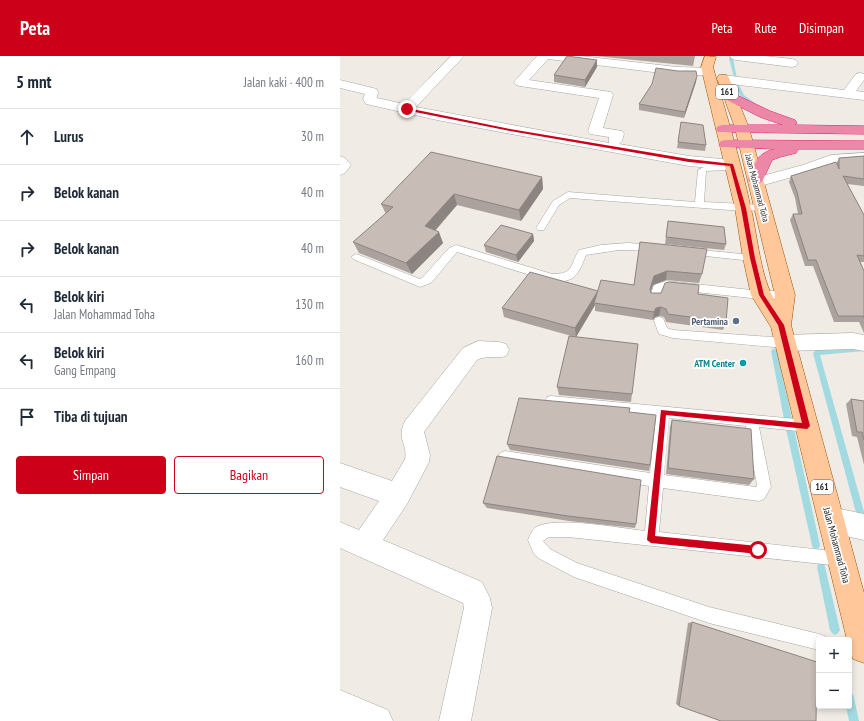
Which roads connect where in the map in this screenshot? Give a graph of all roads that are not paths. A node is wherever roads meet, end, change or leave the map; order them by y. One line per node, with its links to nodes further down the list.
1 (458, 56): 16 (street)
2 (544, 56): 25 (street)
3 (551, 56): 7 (street)
4 (736, 56): 6 (street)
5 (710, 57): 7 (main road, Jalan Mohammad Toha / 161); 10 (main road, Jalan Mohammad Toha / 161)
6 (792, 63)
7 (708, 71): 18 (main road, Jalan Mohammad Toha / 161)
8 (779, 71): 12 (street)
9 (860, 77): 13 (street)
10 (724, 79): 12 (street); 14 (main road, Jalan Mohammad Toha / 161)
11 (340, 84): 16 (street)
12 (779, 85): 13 (street)
13 (848, 93): 15 (street)
14 (728, 94): 17 (main road, Jalan Mohammad Toha / 161); 19 (highway)
15 (864, 96)
16 (407, 109): 25 (street)
17 (742, 128): 18 (highway); 19 (highway); 22 (main road, Jalan Mohammad Toha / 161)
18 (723, 129): 21 (main road, Jalan Mohammad Toha / 161)
19 (806, 129): 20 (highway)
20 (864, 130)
21 (726, 144): 22 (highway); 28 (main road, Jalan Mohammad Toha / 161)
22 (746, 144): 23 (highway); 30 (main road, Jalan Mohammad Toha / 161)
23 (821, 145): 24 (highway); 30 (highway)
24 (864, 145)
25 (613, 147): 28 (street)
26 (864, 157): 30 (street)
27 (340, 161): 29 (street)
28 (732, 166): 31 (lane); 32 (main road, Jalan Mohammad Toha / 161)
29 (340, 170)
30 (756, 180): 33 (main road, Jalan Mohammad Toha / 161)
31 (698, 204): 32 (lane); 34 (lane)
32 (743, 208): 33 (lane); 38 (main road, Jalan Mohammad Toha / 161)
33 (763, 208): 40 (main road, Jalan Mohammad Toha / 161)
34 (541, 228)
35 (666, 249): 37 (lane)
36 (681, 251): 38 (lane)
37 (356, 257)
38 (752, 258): 39 (main road, Jalan Mohammad Toha / 161)
39 (762, 295): 40 (lane); 41 (lane); 43 (main road, Jalan Mohammad Toha / 161)
40 (785, 295): 43 (main road, Jalan Mohammad Toha / 161)
41 (655, 297)
42 (659, 321): 43 (lane)
43 (783, 334): 44 (street); 49 (main road, Jalan Mohammad Toha / 161)
44 (860, 340)
45 (499, 350): 53 (street)
46 (551, 400): 47 (lane)
47 (663, 412): 48 (lane); 52 (lane)
48 (752, 422): 49 (lane); 52 (lane)
49 (807, 426): 54 (main road, Jalan Mohammad Toha / 161)
50 (505, 457): 52 (lane)
51 (340, 475): 53 (street)
52 (657, 481): 57 (lane)
53 (398, 495): 58 (street)
54 (831, 520): 55 (street); 59 (main road, Jalan Mohammad Toha / 161)
55 (864, 527)
56 (340, 535): 58 (street)
57 (651, 540): 59 (lane); 61 (lane)
58 (364, 546): 66 (street)
59 (841, 559): 60 (main road, Jalan Mohammad Toha / 161)
60 (858, 602): 63 (main road, Jalan Mohammad Toha / 161)
61 (816, 641)
62 (852, 648): 63 (lane)
63 (864, 650)
64 (340, 706): 65 (street)
65 (377, 721)
66 (455, 721)

